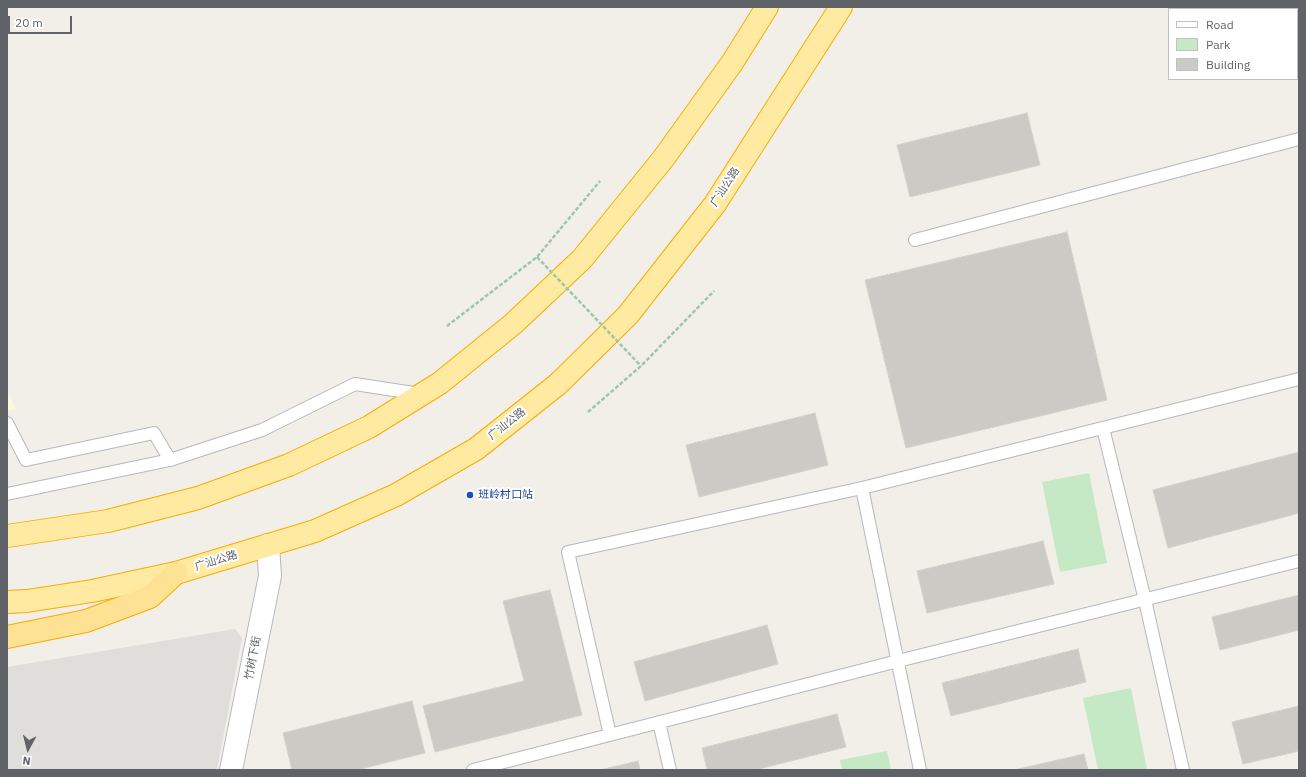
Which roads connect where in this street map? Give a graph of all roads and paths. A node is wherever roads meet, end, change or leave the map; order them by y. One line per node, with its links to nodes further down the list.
1 (767, 7): 11 (highway)
2 (841, 7): 19 (highway, 广汕公路)
3 (1299, 139): 5 (lane)
4 (600, 181): 6 (path)
5 (915, 240)
6 (537, 257): 8 (path); 9 (path, bridge)
7 (714, 291): 9 (path)
8 (447, 326)
9 (641, 366): 12 (path)
10 (1299, 379): 14 (lane)
11 (421, 394): 15 (lane); 18 (highway)
12 (588, 412)
13 (7, 423): 15 (lane)
14 (1103, 428): 16 (lane); 22 (lane)
15 (170, 460): 17 (lane)
16 (862, 488): 25 (lane); 27 (lane)
17 (7, 494)
18 (7, 536)
19 (268, 545): 21 (highway, 广汕公路); 28 (street, 竹树下街)
20 (1299, 561): 22 (lane)
21 (176, 573): 23 (highway, 广汕公路); 24 (highway)
22 (1145, 600): 25 (lane); 32 (lane)
23 (7, 602)
24 (7, 637)
25 (898, 661): 26 (lane); 31 (lane)
26 (659, 722): 27 (lane); 30 (lane)
27 (610, 735): 29 (lane)
28 (231, 770)
29 (473, 770)
30 (670, 770)
31 (920, 770)
32 (1183, 770)

